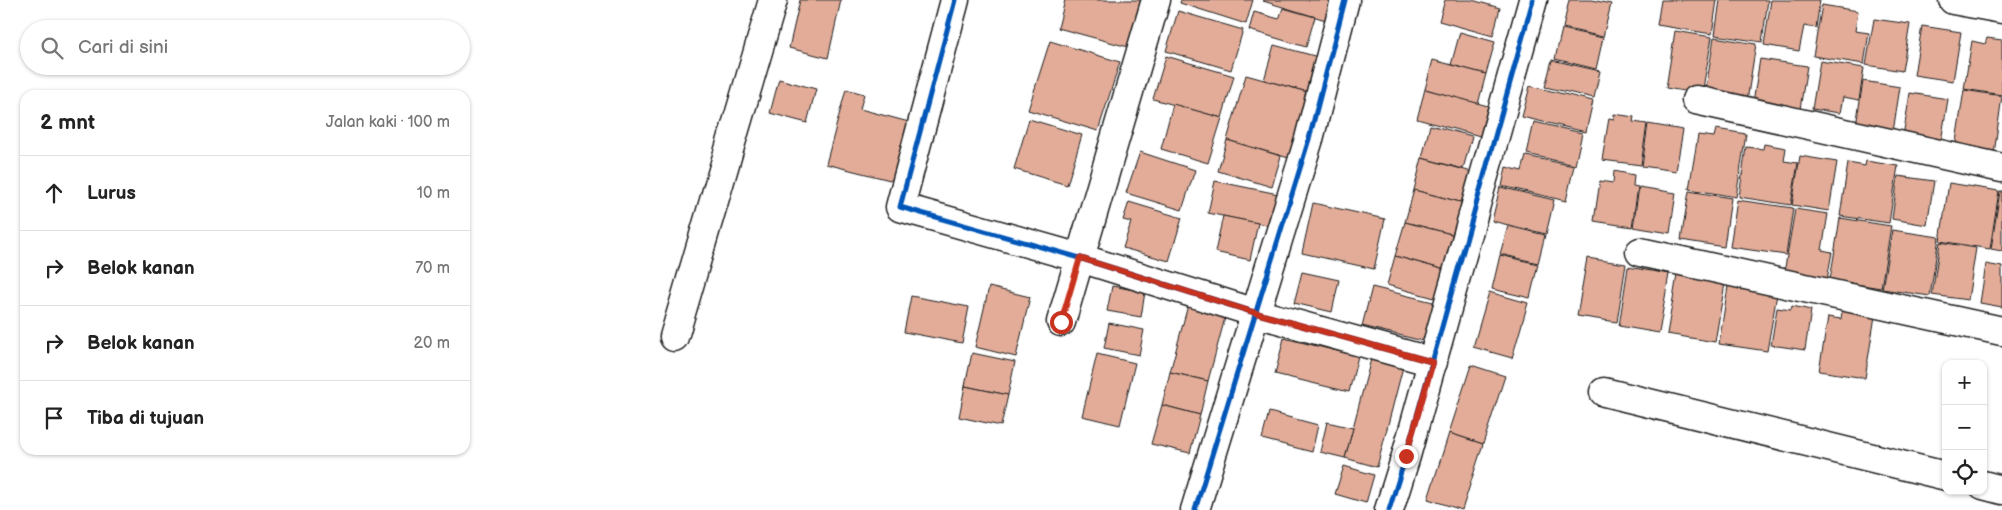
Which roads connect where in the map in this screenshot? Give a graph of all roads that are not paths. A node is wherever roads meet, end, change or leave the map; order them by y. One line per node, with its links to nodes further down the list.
1 (773, 0): 15 (street)
2 (955, 0): 11 (street)
3 (1156, 0): 11 (street)
4 (1346, 0): 12 (street)
5 (1531, 0): 16 (street)
6 (1953, 0): 7 (street)
7 (2002, 9)
8 (1696, 100): 9 (street)
9 (2002, 168)
10 (1640, 252): 14 (street)
11 (1080, 258): 12 (street); 13 (street)
12 (1256, 313): 16 (street); 21 (street)
13 (1061, 322)
14 (2002, 331)
15 (674, 337)
16 (1433, 362): 22 (street)
17 (1604, 392): 18 (street)
18 (1942, 475)
19 (1987, 486): 20 (street)
20 (2002, 490)
21 (1195, 510)
22 (1389, 510)

